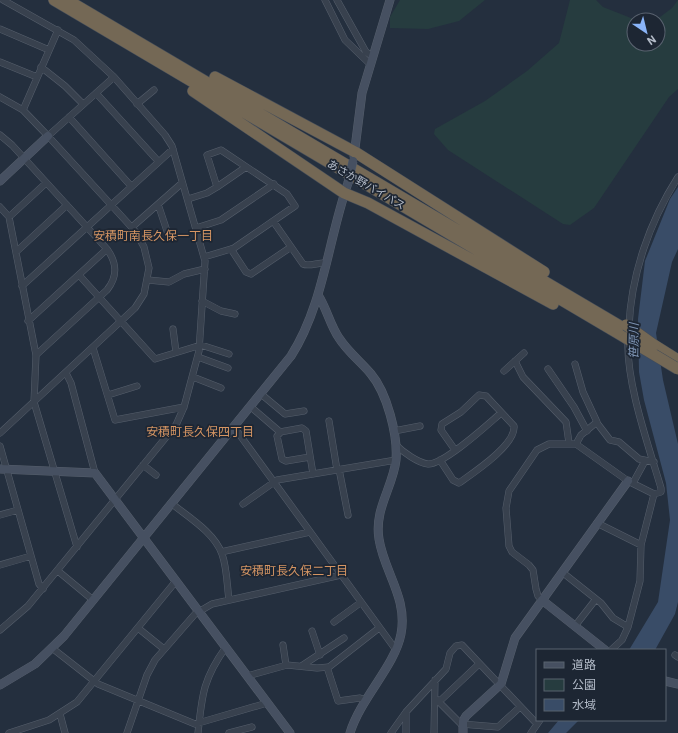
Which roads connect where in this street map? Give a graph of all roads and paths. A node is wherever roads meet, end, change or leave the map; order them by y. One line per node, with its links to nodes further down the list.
1 (3, 0): 9 (street)
2 (54, 0): 7 (highway, あさか野バイパス)
3 (69, 0): 10 (highway, あさか野バイパス)
4 (325, 0): 12 (street)
5 (337, 0): 12 (street)
6 (390, 0): 12 (street)
7 (79, 16): 38 (highway); 67 (highway, あさか野バイパス)
8 (0, 29): 11 (street)
9 (58, 30): 11 (street); 16 (street)
10 (130, 37): 27 (highway); 67 (highway, あさか野バイパス)
11 (49, 50): 14 (street)
12 (371, 60): 27 (street)
13 (0, 62): 15 (street)
14 (41, 67): 15 (street); 20 (street)
15 (37, 77): 22 (street)
16 (114, 77): 18 (street); 21 (street)
17 (154, 90): 21 (street)
18 (96, 93): 20 (street); 29 (street)
19 (0, 98): 22 (street)
20 (83, 104): 23 (street)
21 (138, 104): 26 (street)
22 (23, 110): 25 (street)
23 (69, 117): 25 (street); 36 (street)
24 (0, 135): 28 (street)
25 (48, 136): 28 (street); 40 (street)
26 (172, 149): 29 (street); 34 (street)
27 (354, 156): 38 (street, bridge); 67 (highway)
28 (24, 158): 32 (street); 33 (street)
29 (158, 161): 36 (street)
30 (246, 167): 35 (street); 37 (street); 37 (street)
31 (678, 177): 109 (street)
32 (1, 179)
33 (46, 183): 42 (street); 44 (street)
34 (182, 183): 39 (street); 41 (street)
35 (274, 184): 45 (street); 48 (street)
36 (131, 186): 40 (street)
37 (217, 187): 39 (street)
38 (346, 188): 55 (street); 67 (highway)
39 (188, 199): 48 (street)
40 (112, 204): 46 (street); 47 (street)
41 (158, 204): 47 (street); 49 (street)
42 (67, 205): 46 (street); 53 (street)
43 (0, 207): 44 (street)
44 (9, 217): 53 (street)
45 (273, 221): 50 (street); 52 (street)
46 (87, 227): 51 (street); 59 (street)
47 (132, 227): 58 (street)
48 (196, 228): 54 (street)
49 (169, 237)
50 (291, 247): 52 (street); 55 (street)
51 (107, 249): 57 (street); 61 (street)
52 (231, 249): 54 (street)
53 (16, 252): 59 (street)
54 (204, 257): 56 (street)
55 (326, 263): 60 (street)
56 (205, 270): 58 (street); 62 (street)
57 (79, 275): 61 (street); 64 (street)
58 (148, 280): 65 (street)
59 (22, 286): 64 (street)
60 (318, 295): 86 (street); 97 (street)
61 (99, 297): 65 (street); 73 (street)
62 (202, 301): 63 (street); 68 (street)
63 (235, 314)
64 (28, 321): 73 (street)
65 (121, 322): 69 (street); 70 (street)
66 (173, 329): 70 (street)
67 (626, 331): 75 (highway, あさか野バイパス, bridge); 80 (highway, あさか野バイパス, bridge)
68 (199, 345): 70 (street); 72 (street); 74 (street)
69 (93, 348): 82 (street); 87 (street)
70 (176, 352)
71 (524, 353): 76 (street)
72 (229, 354)
73 (36, 355): 88 (street)
74 (198, 357): 78 (street); 83 (street)
75 (678, 360)
76 (515, 361): 81 (street); 101 (street)
77 (575, 364): 94 (street)
78 (228, 368)
79 (548, 369): 98 (street)
80 (678, 369)
81 (504, 371)
82 (66, 373): 88 (street); 114 (street)
83 (193, 377): 85 (street); 89 (street)
84 (137, 386): 87 (street)
85 (221, 388)
86 (261, 394): 90 (street); 91 (street)
87 (108, 395): 89 (street)
88 (34, 402): 100 (street); 113 (street)
89 (184, 407): 110 (street)
90 (251, 407): 96 (street); 99 (street)
91 (304, 411)
92 (501, 412): 104 (street); 104 (street); 107 (street)
93 (329, 421): 112 (street)
94 (597, 423): 98 (street); 108 (street)
95 (420, 426): 97 (street)
96 (234, 427): 117 (street); 121 (street)
97 (394, 431): 102 (street)
98 (587, 431): 101 (street)
99 (281, 432): 105 (street); 105 (street)
100 (0, 433)
101 (572, 444): 118 (street); 142 (street)
102 (396, 445): 106 (street); 107 (street)
103 (0, 446): 111 (street)
104 (455, 450): 107 (street)
105 (310, 457): 115 (street)
106 (396, 460): 112 (street); 159 (street)
107 (440, 460)
108 (645, 461): 109 (street); 118 (street)
109 (654, 462): 119 (street)
110 (143, 466): 116 (street); 120 (street)
111 (3, 469): 113 (street); 123 (street)
112 (338, 470): 115 (street); 125 (street)
113 (53, 471): 114 (street); 130 (street)
114 (95, 473): 120 (street)
115 (313, 474): 117 (street)
116 (156, 475)
117 (273, 482): 122 (street); 127 (street)
118 (631, 482): 119 (street); 126 (street)
119 (654, 494): 129 (street)
120 (115, 499): 128 (street); 130 (street)
121 (172, 503): 128 (street); 131 (street)
122 (243, 504)
123 (18, 510): 124 (street); 132 (street)
124 (0, 515)
125 (348, 515)
126 (597, 523): 129 (street); 135 (street)
127 (310, 532): 131 (street); 136 (street)
128 (144, 538): 137 (street); 140 (street)
129 (641, 545): 147 (street)
130 (77, 546): 134 (street)
131 (221, 552): 141 (street)
132 (31, 556): 133 (street); 138 (street)
133 (0, 565)
134 (58, 571): 138 (street); 140 (street)
135 (562, 572): 139 (street); 142 (street)
136 (341, 576): 141 (street); 143 (street)
137 (176, 581): 144 (street); 148 (street)
138 (43, 590): 150 (street)
139 (596, 599): 146 (street); 147 (street)
140 (93, 600): 155 (street)
141 (229, 600): 144 (street)
142 (542, 600): 146 (street); 171 (street)
143 (360, 603): 145 (street); 149 (street)
144 (199, 611): 154 (street); 156 (street)
145 (334, 622)
146 (575, 626): 157 (street)
147 (628, 627): 158 (street)
148 (138, 628): 156 (street); 168 (street)
149 (379, 628): 159 (street); 164 (street)
150 (0, 630)
151 (312, 632): 160 (street)
152 (344, 638): 160 (street)
153 (283, 645): 162 (street)
154 (226, 647): 165 (street); 181 (street)
155 (52, 648): 168 (street); 170 (street)
156 (164, 648): 173 (street)
157 (604, 649)
158 (613, 649)
159 (396, 650): 172 (street)
160 (320, 655): 163 (street)
161 (480, 664): 166 (street); 171 (street); 174 (street)
162 (286, 665): 163 (street); 165 (street)
163 (303, 665): 164 (street)
164 (327, 667): 172 (street)
165 (248, 676): 175 (street)
166 (435, 680): 174 (street); 177 (street)
167 (666, 681): 169 (street)
168 (95, 682): 173 (street); 178 (street)
169 (678, 684)
170 (0, 685)
171 (500, 685): 176 (street); 183 (street)
172 (366, 700): 191 (street)
173 (138, 701): 181 (street); 187 (street)
174 (437, 701): 183 (street); 194 (street)
175 (267, 703): 181 (street); 190 (street)
176 (520, 707): 179 (street); 184 (street)
177 (406, 712): 192 (street); 193 (street)
178 (60, 714): 185 (street); 186 (street)
179 (536, 720)
180 (538, 722): 195 (street)
181 (199, 724): 188 (street)
182 (252, 727): 189 (street)
183 (463, 729): 184 (street)
184 (493, 730)
185 (9, 733)
186 (65, 733)
187 (127, 733)
188 (198, 733)
189 (230, 733)
190 (290, 733)
191 (350, 733)
192 (391, 733)
193 (406, 733)
194 (434, 733)
195 (530, 733)

